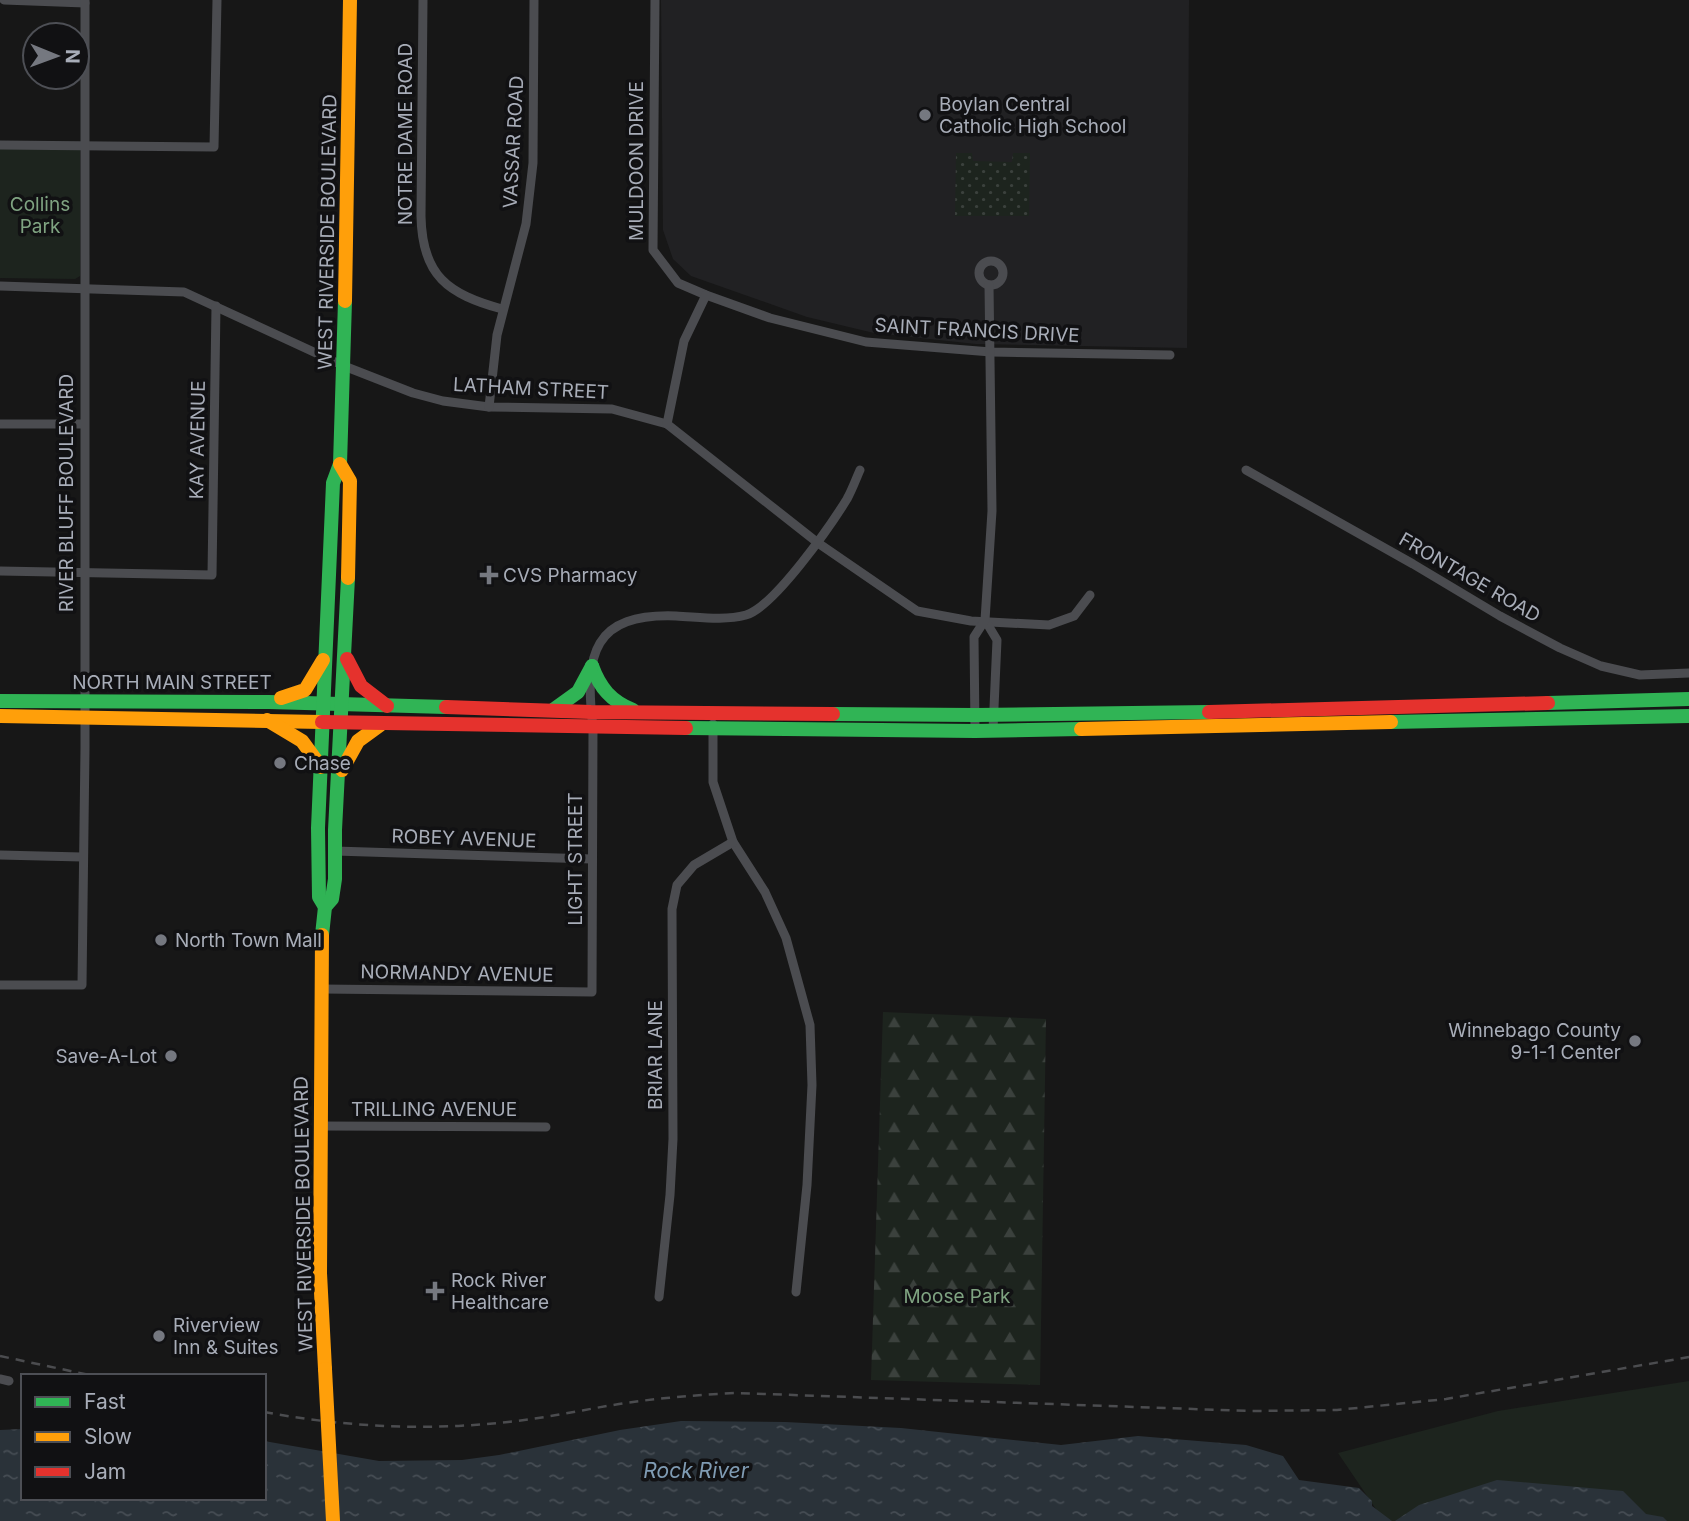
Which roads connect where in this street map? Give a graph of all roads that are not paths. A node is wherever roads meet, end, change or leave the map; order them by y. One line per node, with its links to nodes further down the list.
1 (4, 0): 7 (street)
2 (217, 0): 9 (street)
3 (350, 0): 18 (main road, WEST RIVERSIDE BOULEVARD)
4 (423, 0): 15 (street, NOTRE DAME ROAD)
5 (534, 0): 15 (street, VASSAR ROAD)
6 (655, 0): 13 (street, MULDOON DRIVE)
7 (85, 1): 9 (street, RIVER BLUFF BOULEVARD)
8 (0, 145): 9 (street)
9 (85, 147): 12 (street, RIVER BLUFF BOULEVARD)
10 (989, 285): 16 (street)
11 (0, 286): 12 (street, LATHAM STREET)
12 (84, 287): 14 (street, LATHAM STREET); 21 (street, RIVER BLUFF BOULEVARD)
13 (706, 295): 16 (street, SAINT FRANCIS DRIVE); 22 (street)
14 (216, 306): 18 (street, LATHAM STREET); 28 (street, KAY AVENUE)
15 (502, 309): 19 (street, VASSAR ROAD)
16 (991, 352): 17 (street, SAINT FRANCIS DRIVE); 30 (street)
17 (1170, 355)
18 (344, 366): 19 (street, LATHAM STREET); 23 (main road, WEST RIVERSIDE BOULEVARD)
19 (489, 407): 22 (street, LATHAM STREET)
20 (0, 424): 21 (street)
21 (84, 424): 28 (street, RIVER BLUFF BOULEVARD)
22 (667, 424): 26 (street, LATHAM STREET)
23 (340, 464): 31 (main road, WEST RIVERSIDE BOULEVARD); 32 (main road, WEST RIVERSIDE BOULEVARD)
24 (860, 470): 26 (street)
25 (1246, 470): 34 (street, FRONTAGE ROAD)
26 (818, 543): 30 (street, LATHAM STREET); 33 (street)
27 (0, 570): 28 (street)
28 (83, 571): 37 (street, RIVER BLUFF BOULEVARD)
29 (1090, 595): 30 (street, LATHAM STREET)
30 (985, 620): 45 (street); 46 (street)
31 (345, 654): 40 (main road, WEST RIVERSIDE BOULEVARD); 41 (main road)
32 (326, 656): 38 (main road); 39 (main road, WEST RIVERSIDE BOULEVARD)
33 (592, 666): 42 (main road); 43 (main road); 51 (street, LIGHT STREET)
34 (1689, 673)
35 (1689, 699): 45 (main road)
36 (0, 701): 37 (main road, NORTH MAIN STREET)
37 (83, 702): 38 (main road, NORTH MAIN STREET); 49 (street, RIVER BLUFF BOULEVARD)
38 (269, 702): 39 (main road, NORTH MAIN STREET)
39 (324, 703): 40 (main road, NORTH MAIN STREET); 52 (main road, WEST RIVERSIDE BOULEVARD)
40 (343, 704): 41 (main road, NORTH MAIN STREET); 53 (main road, WEST RIVERSIDE BOULEVARD)
41 (388, 707): 42 (main road, NORTH MAIN STREET)
42 (553, 710): 51 (main road, NORTH MAIN STREET)
43 (641, 713): 44 (main road); 51 (main road)
44 (712, 713): 46 (main road); 55 (street)
45 (994, 714): 46 (main road); 56 (street)
46 (975, 715): 57 (street)
47 (0, 716): 49 (main road, NORTH MAIN STREET)
48 (1689, 716): 56 (main road)
49 (83, 719): 50 (main road, NORTH MAIN STREET); 63 (street, RIVER BLUFF BOULEVARD)
50 (267, 720): 52 (main road, NORTH MAIN STREET); 58 (main road)
51 (592, 720): 54 (main road, NORTH MAIN STREET); 55 (main road); 64 (street, LIGHT STREET)
52 (323, 722): 53 (main road, NORTH MAIN STREET); 58 (main road, WEST RIVERSIDE BOULEVARD)
53 (341, 723): 54 (main road, NORTH MAIN STREET); 59 (main road, WEST RIVERSIDE BOULEVARD)
54 (380, 725): 59 (main road)
55 (714, 729): 57 (main road); 60 (street)
56 (993, 730): 57 (main road)
57 (975, 731)
58 (321, 767): 65 (main road, WEST RIVERSIDE BOULEVARD)
59 (338, 780): 61 (main road, WEST RIVERSIDE BOULEVARD)
60 (733, 842): 71 (street); 72 (street, BRIAR LANE)
61 (335, 851): 64 (street, ROBEY AVENUE); 65 (main road, WEST RIVERSIDE BOULEVARD)
62 (0, 855): 63 (street)
63 (82, 857): 66 (street, RIVER BLUFF BOULEVARD)
64 (592, 859): 68 (street, LIGHT STREET)
65 (325, 906): 67 (main road, WEST RIVERSIDE BOULEVARD)
66 (0, 985)
67 (322, 989): 68 (street, NORMANDY AVENUE); 69 (main road, WEST RIVERSIDE BOULEVARD)
68 (592, 992)
69 (321, 1126): 70 (street, TRILLING AVENUE); 73 (main road, WEST RIVERSIDE BOULEVARD, bridge)
70 (546, 1128)
71 (796, 1292)
72 (659, 1297)
73 (333, 1521)

